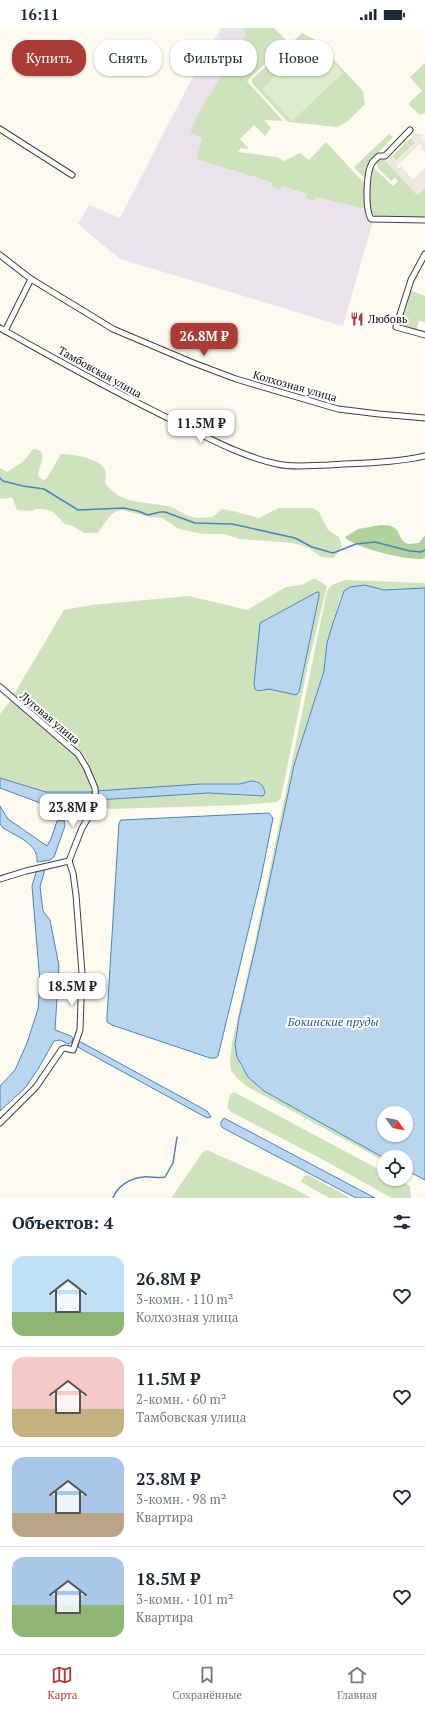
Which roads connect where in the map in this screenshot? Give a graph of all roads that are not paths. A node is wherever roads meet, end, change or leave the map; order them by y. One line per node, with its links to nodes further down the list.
1 (0, 129): 3 (street)
2 (410, 130): 4 (street)
3 (72, 175)
4 (425, 220)
5 (425, 254): 10 (street)
6 (0, 255): 7 (street, Колхозная улица)
7 (31, 279): 9 (street); 11 (street, Колхозная улица)
8 (0, 328): 9 (street, Тамбовская улица)
9 (5, 331): 12 (street, Тамбовская улица)
10 (425, 335)
11 (425, 418)
12 (425, 456)
13 (0, 686): 14 (street, Луговая улица)
14 (69, 861): 15 (street); 16 (street)
15 (0, 879)
16 (0, 1123)

